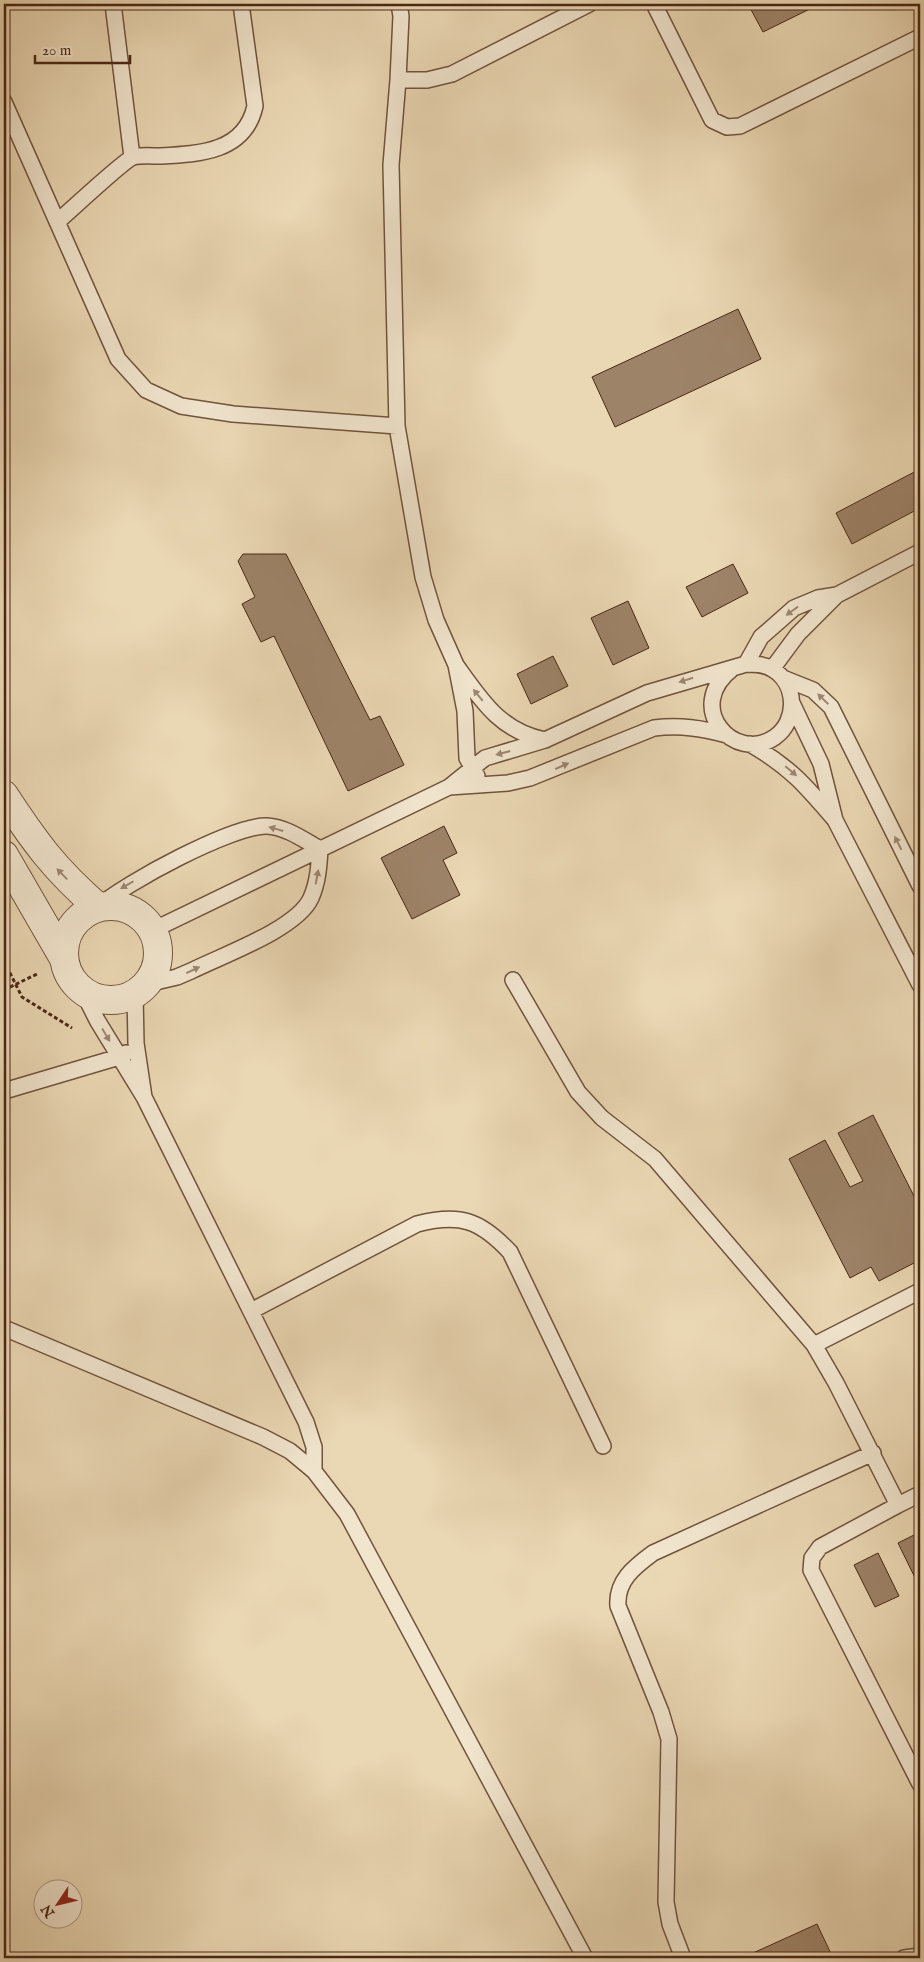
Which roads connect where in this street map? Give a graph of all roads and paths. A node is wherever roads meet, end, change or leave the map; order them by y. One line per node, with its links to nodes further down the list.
1 (113, 4): 9 (lane)
2 (241, 4): 9 (lane)
3 (399, 4): 7 (lane)
4 (589, 4): 7 (lane)
5 (654, 4): 6 (lane)
6 (920, 37)
7 (398, 80): 11 (lane)
8 (4, 102): 10 (lane)
9 (132, 158): 10 (lane)
10 (57, 222): 11 (lane)
11 (397, 426): 14 (lane)
12 (920, 552): 13 (lane)
13 (837, 595): 15 (lane, one-way to 15); 16 (lane)
14 (456, 665): 19 (lane, one-way to 14); 21 (lane)
15 (739, 666): 16 (lane); 18 (lane); 19 (lane, one-way to 19)
16 (778, 673): 17 (lane); 28 (lane, one-way to 16)
17 (792, 703): 20 (lane); 25 (lane)
18 (726, 735): 20 (lane); 22 (lane, one-way to 18)
19 (545, 740): 21 (lane, one-way to 21)
20 (750, 744): 25 (lane, one-way to 25)
21 (472, 769): 22 (lane); 23 (lane)
22 (488, 784): 23 (lane)
23 (449, 787): 26 (lane)
24 (4, 795): 29 (street, one-way to 24)
25 (835, 820): 36 (lane)
26 (320, 849): 29 (lane, one-way to 29); 30 (lane); 37 (lane, one-way to 26)
27 (4, 856): 31 (street)
28 (920, 886)
29 (98, 907): 30 (street); 31 (street)
30 (153, 930): 37 (street)
31 (63, 957): 39 (street)
32 (4, 961): 35 (path)
33 (39, 973): 35 (path)
34 (513, 980): 48 (lane)
35 (15, 985): 38 (path); 40 (path)
36 (920, 985)
37 (141, 989): 39 (street); 41 (lane)
38 (4, 990)
39 (83, 992): 42 (lane, one-way to 42)
40 (74, 1028)
41 (136, 1043): 42 (lane); 44 (lane)
42 (119, 1057): 43 (lane); 44 (lane)
43 (4, 1091)
44 (144, 1096): 46 (lane)
45 (920, 1291): 48 (lane)
46 (251, 1311): 49 (lane); 51 (lane)
47 (4, 1328): 51 (lane)
48 (814, 1345): 50 (lane)
49 (603, 1446)
50 (873, 1453): 53 (lane); 57 (lane)
51 (314, 1470): 56 (lane)
52 (920, 1494): 53 (lane)
53 (898, 1504): 54 (lane)
54 (920, 1784)
55 (920, 1956): 58 (lane)
56 (585, 1958)
57 (683, 1958)
58 (904, 1958)

